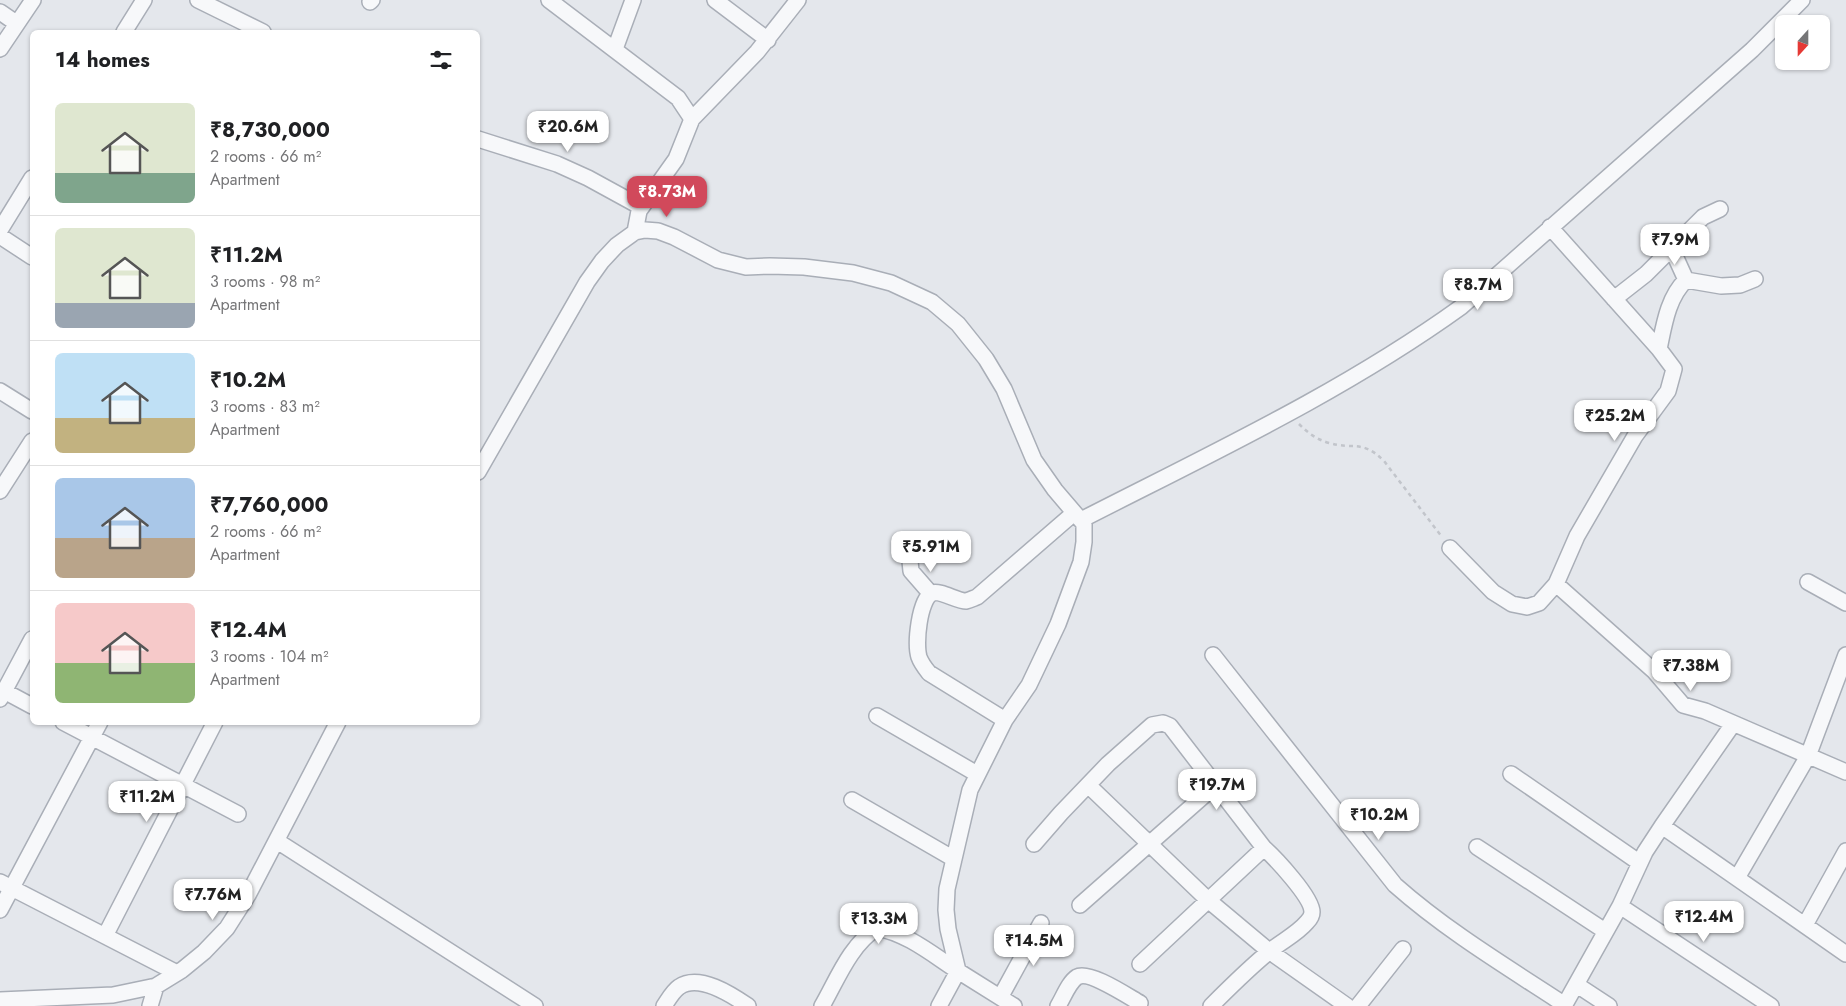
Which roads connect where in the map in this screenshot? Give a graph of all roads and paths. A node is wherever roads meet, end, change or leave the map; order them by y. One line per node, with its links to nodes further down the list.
1 (33, 0): 10 (street)
2 (144, 0): 12 (street)
3 (198, 0): 11 (street)
4 (549, 0): 16 (street)
5 (633, 0): 16 (street)
6 (715, 0): 14 (street)
7 (798, 0): 14 (street)
8 (1802, 0): 22 (street)
9 (0, 12): 10 (street)
10 (16, 23): 15 (street)
11 (235, 26): 13 (street)
12 (125, 30)
13 (254, 30)
14 (768, 40): 17 (street)
15 (0, 49)
16 (615, 50): 17 (street)
17 (692, 119): 20 (street)
18 (480, 140): 20 (street)
19 (30, 181): 23 (street)
20 (641, 207): 24 (street)
21 (1720, 208): 26 (street)
22 (1550, 227): 30 (street); 34 (street)
23 (0, 230)
24 (635, 232): 36 (street); 38 (street)
25 (0, 236): 27 (street)
26 (1669, 250): 29 (street); 30 (street)
27 (30, 256)
28 (1754, 279): 29 (street)
29 (1686, 280): 31 (street)
30 (1614, 299): 31 (street)
31 (1658, 349): 42 (street)
32 (0, 391): 33 (street)
33 (30, 411)
34 (1288, 414): 38 (street); 39 (path)
35 (30, 444): 37 (street)
36 (480, 469)
37 (0, 491)
38 (1078, 516): 43 (street); 51 (street)
39 (1450, 548): 42 (street)
40 (910, 561): 43 (street)
41 (1808, 582): 44 (street)
42 (1556, 584): 52 (street)
43 (930, 594): 51 (street)
44 (1846, 602)
45 (30, 643): 48 (street)
46 (1213, 655): 108 (street)
47 (1846, 656): 58 (street)
48 (2, 695): 49 (street)
49 (30, 705)
50 (877, 716): 60 (street)
51 (1005, 720): 60 (street)
52 (1733, 724): 58 (street); 67 (street)
53 (68, 725): 57 (street)
54 (98, 725): 57 (street)
55 (214, 725): 64 (street)
56 (336, 725): 68 (street)
57 (92, 738): 64 (street); 77 (street)
58 (1808, 756): 59 (street); 76 (street)
59 (1846, 772)
60 (977, 774): 74 (street)
61 (1511, 774): 75 (street)
62 (1088, 784): 63 (street); 69 (street); 70 (street)
63 (1216, 785): 70 (street); 72 (street)
64 (183, 786): 66 (street); 85 (street)
65 (852, 800): 74 (street)
66 (238, 814)
67 (1662, 826): 75 (street); 76 (street)
68 (277, 841): 91 (street); 98 (street)
69 (1034, 844)
70 (1149, 844): 78 (street); 79 (street)
71 (1477, 847): 84 (street)
72 (1264, 848): 78 (street); 87 (street)
73 (1846, 851): 83 (street)
74 (954, 859): 90 (street)
75 (1640, 863): 80 (street)
76 (1737, 878): 83 (street)
77 (6, 885): 81 (street); 85 (street)
78 (1208, 900): 87 (street); 89 (street)
79 (1080, 904)
80 (1620, 906): 84 (street); 110 (street)
81 (0, 910)
82 (1041, 923): 94 (street)
83 (1805, 925): 88 (street)
84 (1605, 931): 92 (street)
85 (105, 936): 91 (street)
86 (1403, 949): 107 (street)
87 (1269, 951): 105 (street); 106 (street)
88 (1846, 954)
89 (1140, 964)
90 (958, 971): 94 (street); 101 (street); 102 (street)
91 (177, 973): 93 (street)
92 (1577, 985): 108 (street); 109 (street)
93 (156, 986): 95 (street); 97 (street)
94 (1001, 996): 103 (street)
95 (0, 1000)
96 (1140, 1003): 104 (street)
97 (150, 1006)
98 (536, 1006)
99 (664, 1006): 100 (street)
100 (748, 1006)
101 (822, 1006)
102 (939, 1006)
103 (1014, 1006)
104 (1058, 1006)
105 (1211, 1006)
106 (1347, 1006)
107 (1358, 1006)
108 (1564, 1006)
109 (1609, 1006)
110 (1770, 1006)

